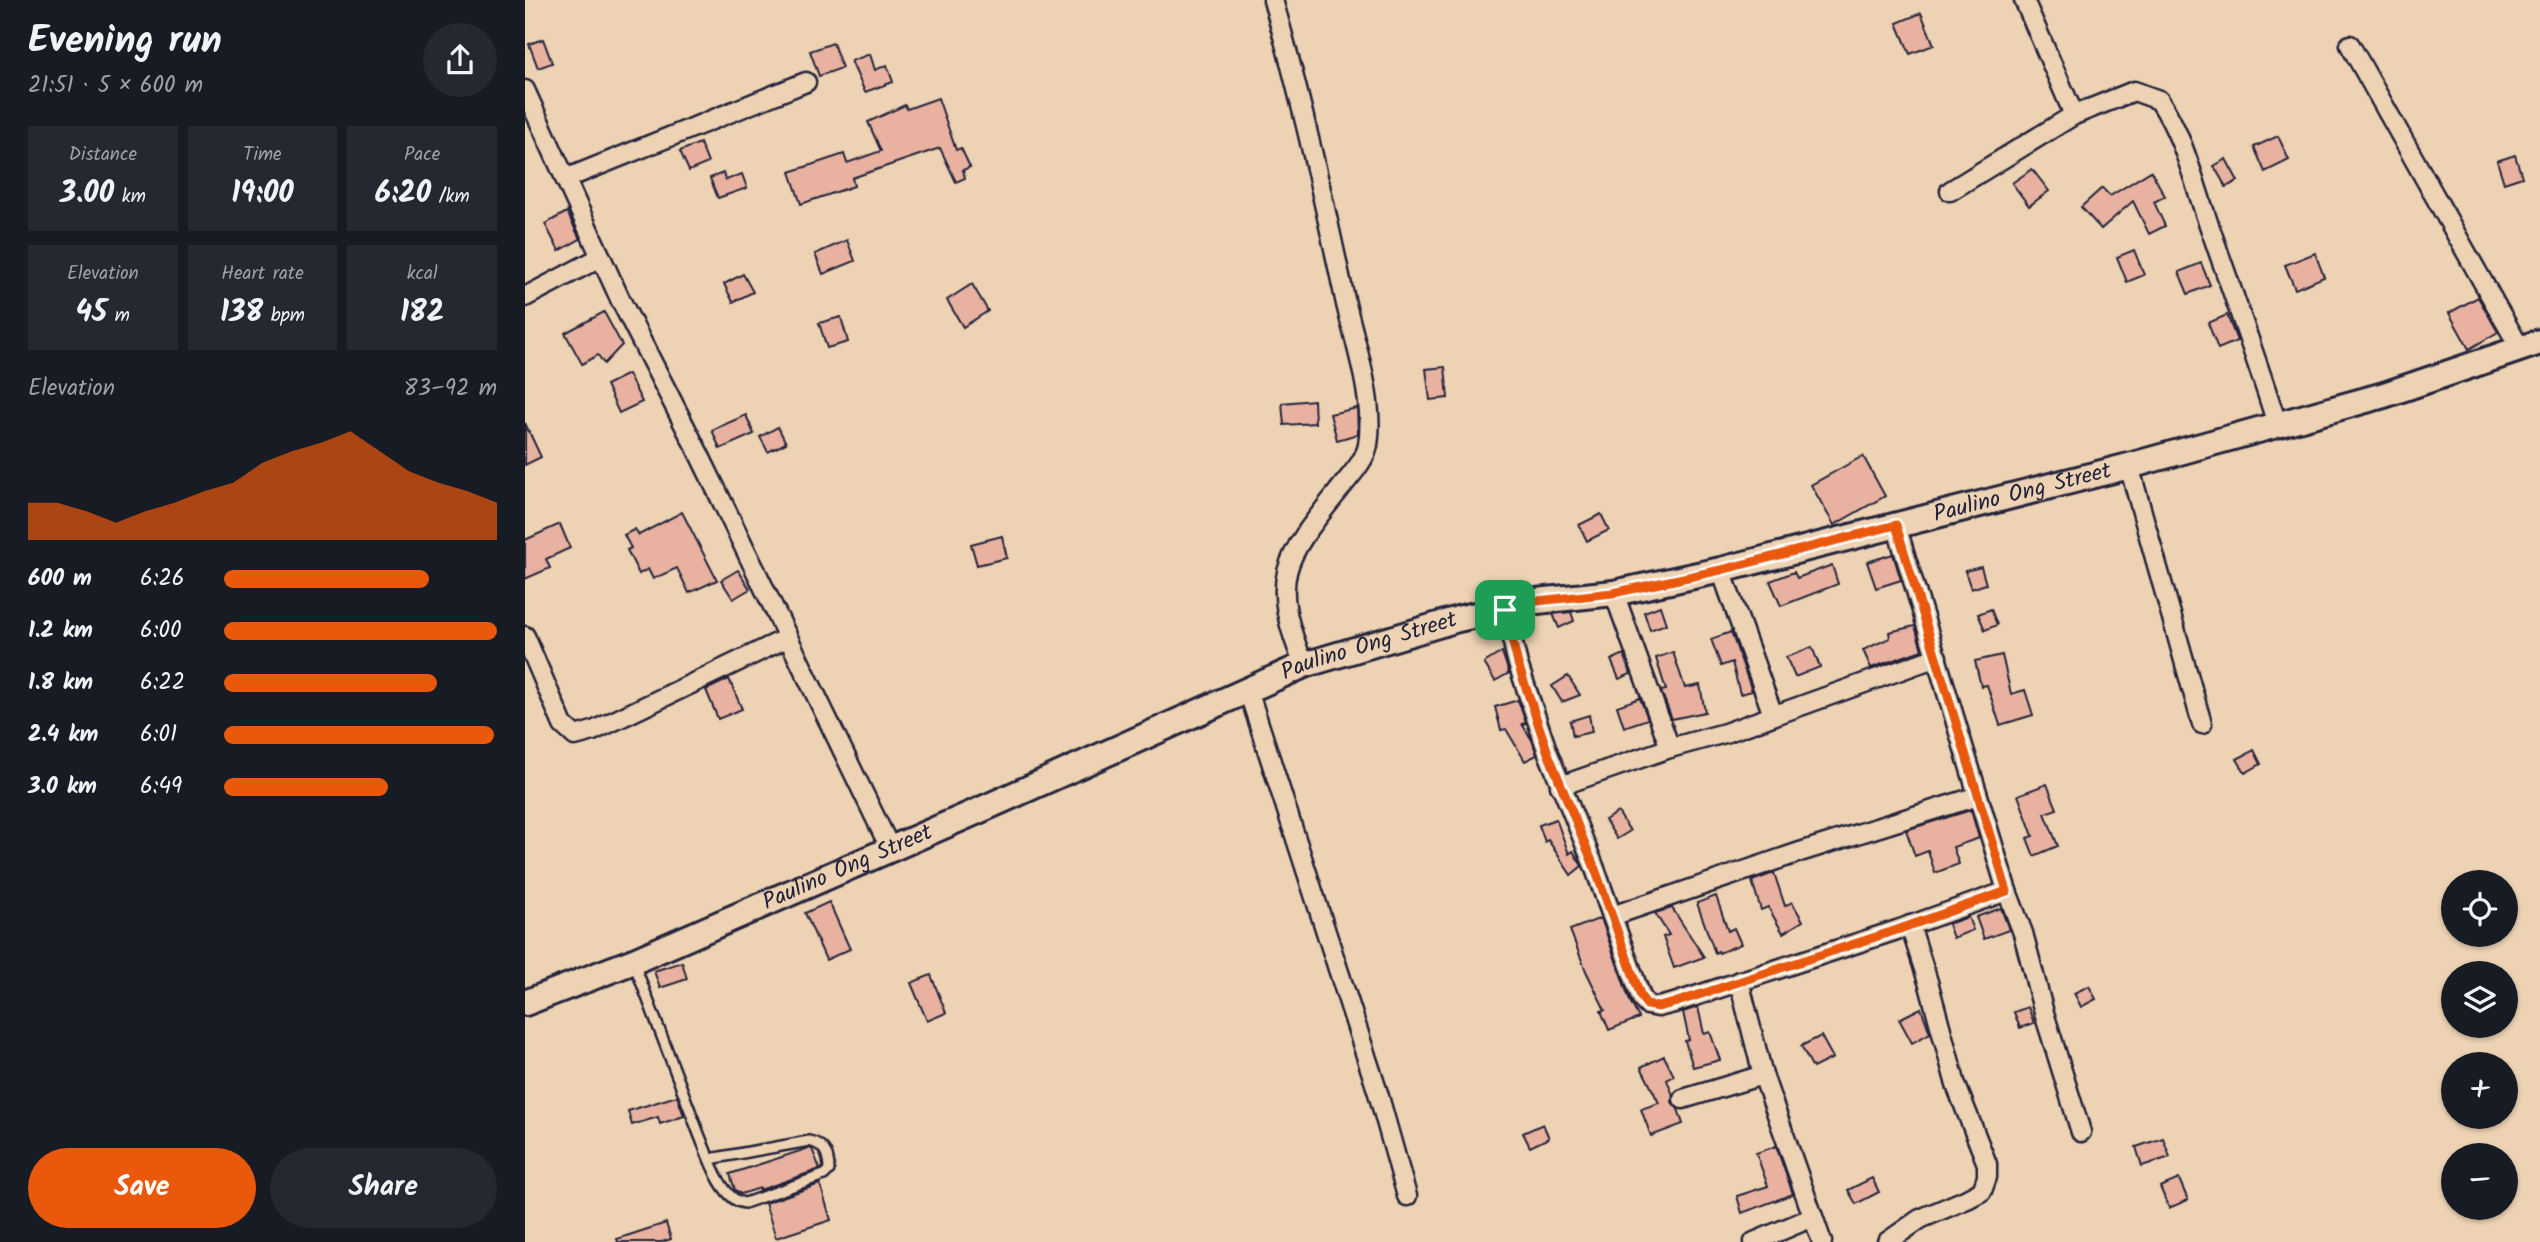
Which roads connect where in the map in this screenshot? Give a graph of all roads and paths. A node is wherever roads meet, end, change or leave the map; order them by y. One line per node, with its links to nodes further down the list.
1 (1273, 0): 21 (street)
2 (2024, 0): 6 (street)
3 (2350, 45): 11 (street)
4 (806, 82): 7 (street)
5 (525, 90): 7 (street)
6 (2074, 116): 8 (street); 12 (street)
7 (565, 179): 9 (street)
8 (1950, 191)
9 (601, 257): 10 (street); 19 (street)
10 (525, 297)
11 (2530, 346): 12 (street, Paulino Ong Street)
12 (2277, 424): 13 (street, Paulino Ong Street)
13 (2129, 466): 14 (street, Paulino Ong Street); 24 (street)
14 (1896, 525): 15 (street, Paulino Ong Street); 20 (street)
15 (1721, 570): 16 (street, Paulino Ong Street); 23 (street)
16 (1613, 593): 17 (street, Paulino Ong Street); 25 (street)
17 (1505, 610): 21 (street, Paulino Ong Street); 26 (street)
18 (525, 636): 19 (street)
19 (787, 638): 28 (street)
20 (1937, 657): 23 (street); 27 (street)
21 (1304, 665): 22 (street, Paulino Ong Street)
22 (1248, 690): 28 (street, Paulino Ong Street); 39 (street)
23 (1773, 715): 25 (street)
24 (2202, 724)
25 (1670, 748): 26 (street)
26 (1560, 786): 30 (street)
27 (1978, 796): 29 (street); 30 (street)
28 (891, 849): 32 (street, Paulino Ong Street)
29 (2007, 891): 31 (street); 37 (street)
30 (1612, 916): 33 (street)
31 (1910, 925): 33 (street); 43 (street)
32 (634, 961): 34 (street, Paulino Ong Street); 38 (lane)
33 (1739, 981): 35 (street)
34 (525, 1003)
35 (1763, 1075): 36 (street); 40 (street)
36 (1683, 1099)
37 (2081, 1132)
38 (710, 1159): 38 (lane)
39 (1407, 1196)
40 (1813, 1217): 41 (street); 42 (street)
41 (1754, 1242)
42 (1822, 1242)
43 (1888, 1242)

